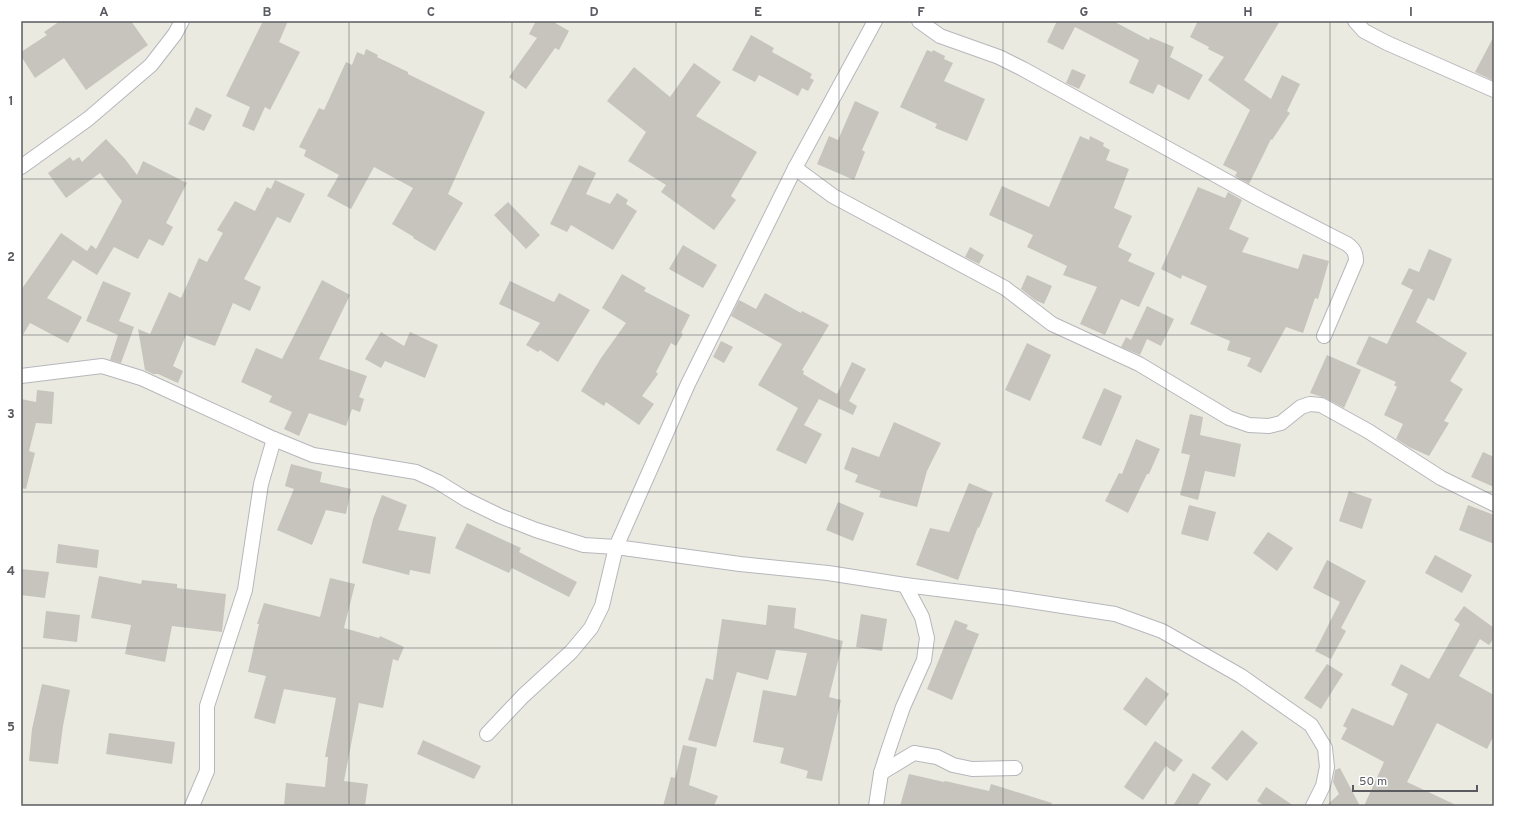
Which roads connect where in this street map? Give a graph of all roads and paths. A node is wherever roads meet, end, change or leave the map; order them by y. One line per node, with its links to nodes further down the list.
1 (182, 21): 6 (street)
2 (875, 21): 7 (street)
3 (919, 21): 8 (street)
4 (1355, 21): 5 (street)
5 (1494, 90)
6 (21, 167)
7 (795, 168): 11 (street); 12 (street)
8 (1324, 336)
9 (21, 376): 10 (street)
10 (274, 439): 12 (street); 17 (street)
11 (1494, 504)
12 (616, 546): 13 (street); 14 (street)
13 (905, 585): 16 (street); 19 (street)
14 (487, 734)
15 (1015, 768): 16 (street)
16 (881, 773): 18 (street)
17 (192, 806)
18 (876, 806)
19 (1313, 806)

